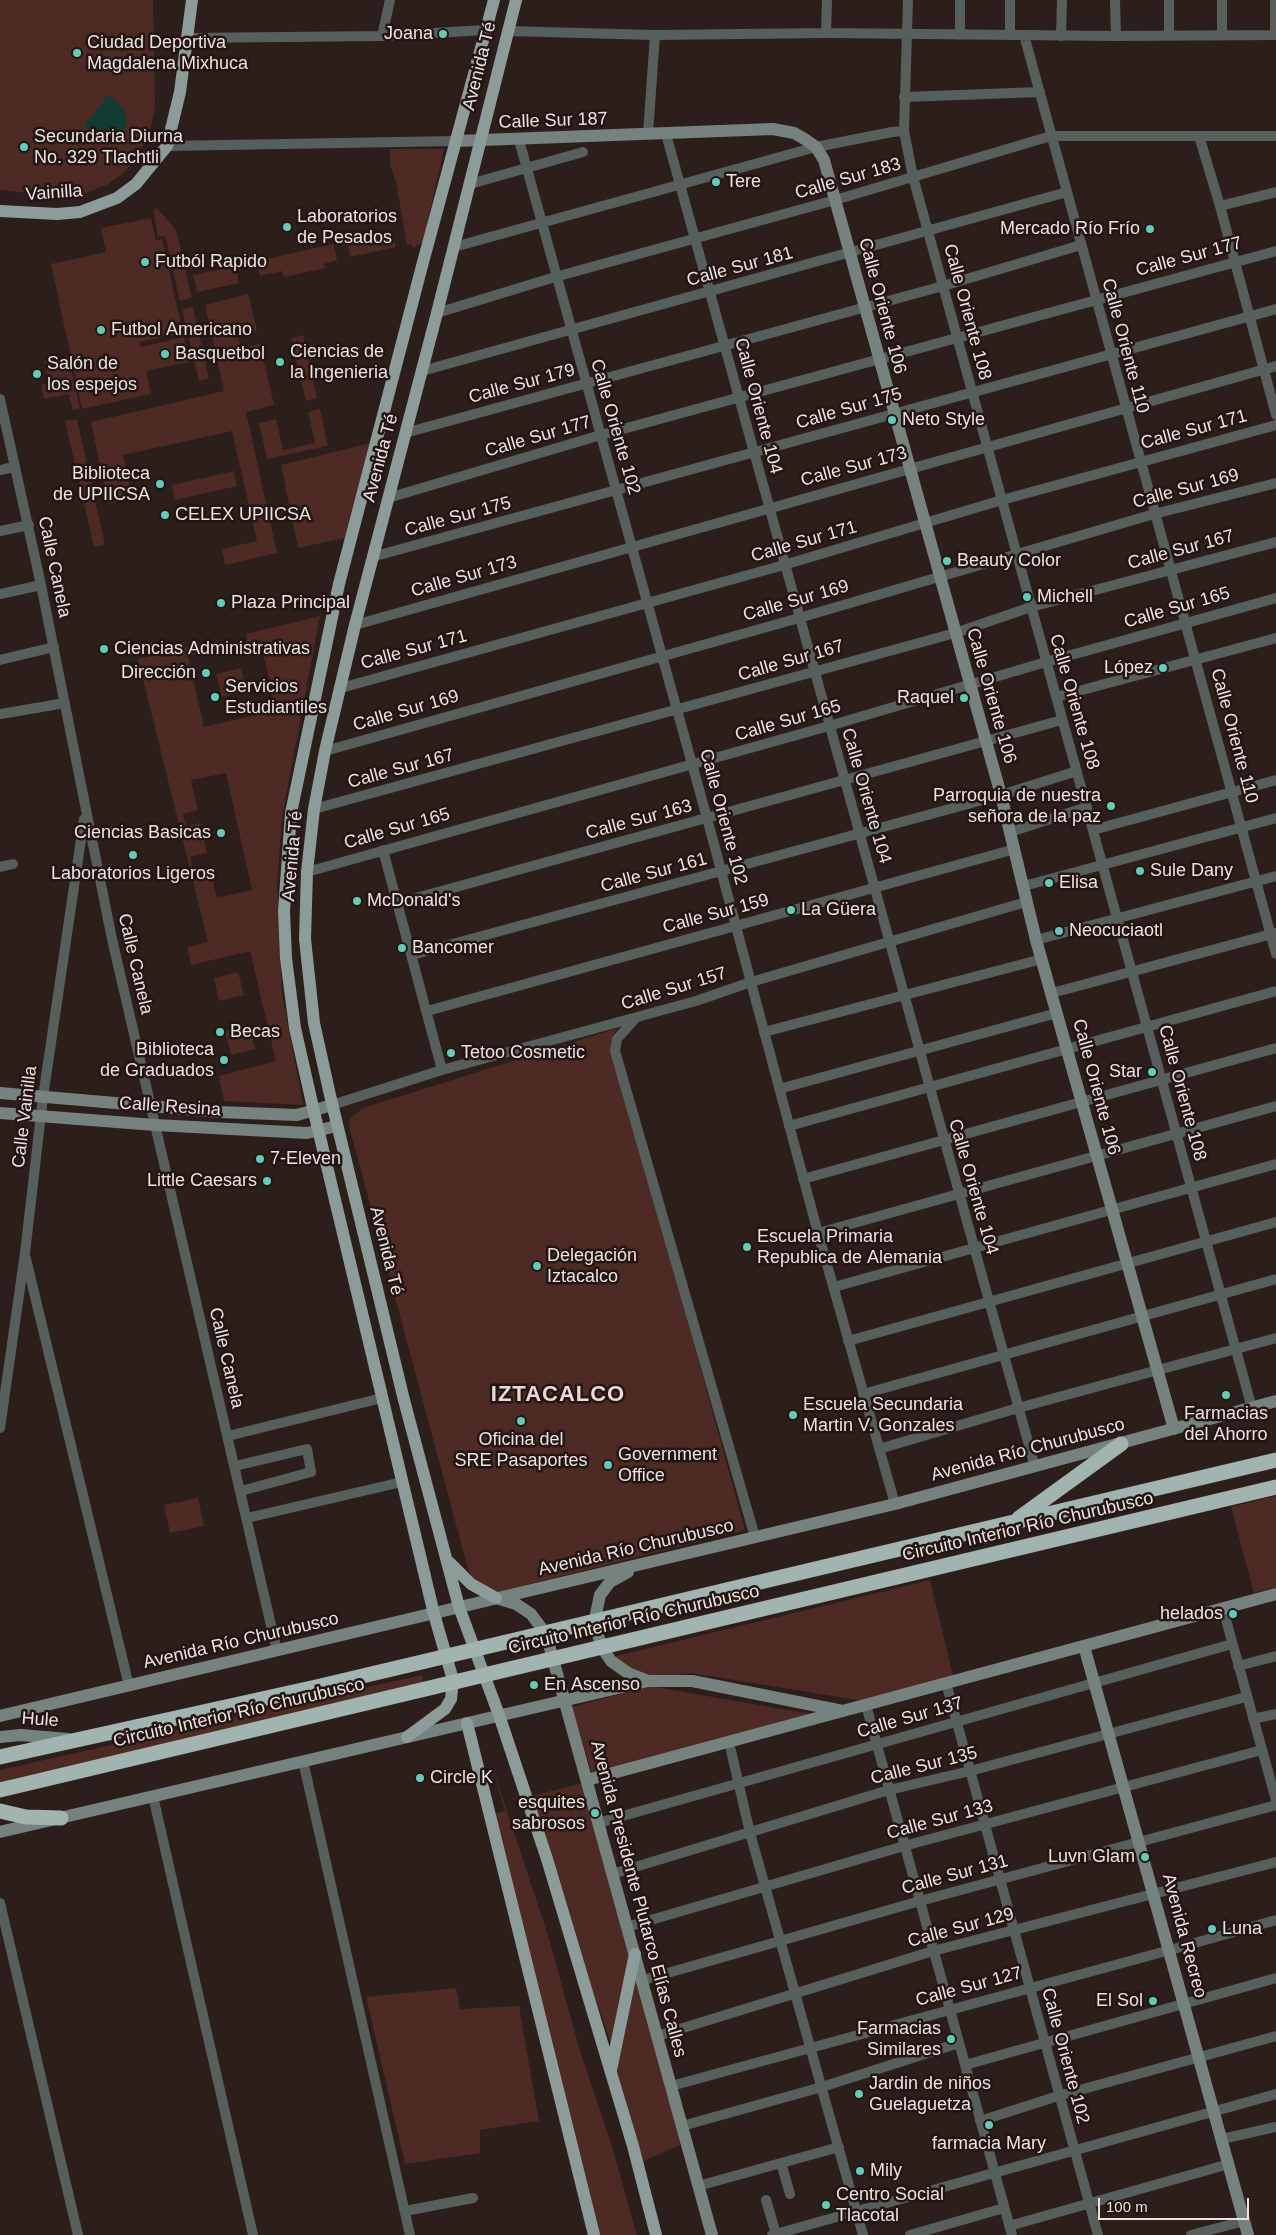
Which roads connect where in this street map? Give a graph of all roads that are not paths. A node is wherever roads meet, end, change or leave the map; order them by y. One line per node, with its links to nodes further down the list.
1 (192, 0): 28 (main road, Vainilla)
2 (390, 0): 25 (street)
3 (494, 0): 14 (main road, Avenida Té)
4 (516, 0): 15 (main road, Avenida Té)
5 (827, 0): 16 (street)
6 (908, 0): 19 (street, Calle Oriente 108)
7 (960, 0): 20 (street)
8 (1010, 0): 17 (street)
9 (1062, 0): 26 (street)
10 (1116, 0): 27 (street)
11 (1168, 0): 22 (street)
12 (1222, 0): 23 (street)
13 (1275, 0): 24 (street)
14 (486, 30): 25 (street); 38 (main road, Avenida Té)
15 (507, 31): 18 (street); 39 (main road, Avenida Té)
16 (826, 33): 18 (street); 19 (street)
17 (1010, 34): 20 (street); 21 (street)
18 (655, 35): 32 (street)
19 (906, 35): 20 (street); 30 (street, Calle Oriente 108)
20 (960, 35)
21 (1024, 35): 26 (street); 29 (street, Calle Oriente 110)
22 (1169, 35): 23 (street); 27 (street)
23 (1222, 35): 24 (street)
24 (1275, 35)
25 (382, 36): 28 (street)
26 (1061, 36): 27 (street)
27 (1116, 36)
28 (187, 38): 40 (main road, Vainilla)
29 (1040, 92): 30 (street); 34 (street, Calle Oriente 110)
30 (904, 97): 31 (street, Calle Oriente 108)
31 (904, 131): 41 (street); 44 (street, Calle Oriente 108)
32 (648, 134): 33 (street, Calle Sur 187); 37 (street, Calle Sur 187)
33 (666, 134): 41 (street, Calle Sur 187); 46 (street, Calle Oriente 104)
34 (1052, 136): 35 (street, Calle Sur 183); 44 (street, Calle Sur 183); 47 (street, Calle Oriente 110)
35 (1199, 136): 36 (street, Calle Sur 183); 50 (street)
36 (1276, 136)
37 (518, 140): 39 (street, Calle Sur 187); 43 (street, Calle Oriente 102)
38 (456, 141): 39 (street, Calle Sur 187); 40 (street, Calle Sur 187); 193 (main road, Avenida Té)
39 (479, 141): 45 (main road, Avenida Té)
40 (167, 146): 51 (main road, Vainilla)
41 (816, 147): 46 (street); 49 (street, Calle Oriente 106)
42 (583, 152): 43 (street, Calle Sur 187)
43 (526, 168): 45 (street, Calle Sur 187); 52 (street, Calle Oriente 102)
44 (913, 178): 49 (street, Calle Sur 183); 53 (street, Calle Oriente 108)
45 (470, 184): 56 (main road, Avenida Té)
46 (680, 184): 52 (street); 54 (street, Calle Oriente 104)
47 (1067, 192): 53 (street, Calle Sur 181); 55 (street, Calle Oriente 110)
48 (1276, 192): 50 (street)
49 (835, 200): 54 (street, Calle Sur 183); 58 (street, Calle Oriente 106)
50 (1220, 206): 59 (street)
51 (4, 213)
52 (541, 222): 56 (street); 60 (street, Calle Oriente 102)
53 (928, 231): 58 (street, Calle Sur 181); 61 (street, Calle Oriente 108)
54 (694, 238): 60 (street, Calle Sur 183); 62 (street, Calle Oriente 104)
55 (1081, 245): 61 (street, Calle Sur 179); 63 (street, Calle Oriente 110)
56 (454, 246): 66 (main road, Avenida Té)
57 (1276, 251): 59 (street, Calle Sur 177)
58 (850, 254): 62 (street, Calle Sur 181); 64 (street, Calle Oriente 106)
59 (1234, 262): 63 (street, Calle Sur 177); 67 (street)
60 (555, 277): 66 (street, Calle Sur 183); 68 (street, Calle Oriente 102)
61 (943, 286): 64 (street, Calle Sur 179); 69 (street, Calle Oriente 108)
62 (710, 292): 68 (street, Calle Sur 181); 70 (street, Calle Oriente 104)
63 (1096, 299): 69 (street, Calle Sur 177); 71 (street, Calle Oriente 110)
64 (864, 306): 70 (street, Calle Sur 179); 72 (street, Calle Oriente 106)
65 (1276, 309): 67 (street, Calle Sur 175)
66 (437, 313): 75 (main road, Avenida Té)
67 (1249, 317): 71 (street, Calle Sur 175); 74 (street)
68 (570, 330): 75 (street, Calle Sur 181); 76 (street, Calle Oriente 102)
69 (957, 338): 72 (street, Calle Sur 177); 77 (street, Calle Oriente 108)
70 (724, 345): 76 (street, Calle Sur 179); 78 (street, Calle Oriente 104)
71 (1111, 354): 77 (street, Calle Sur 175); 80 (street, Calle Oriente 110)
72 (879, 359): 78 (street, Calle Sur 177); 81 (street, Calle Oriente 106)
73 (1276, 366): 74 (street, Calle Sur 173)
74 (1263, 370): 80 (street, Calle Sur 173); 82 (street)
75 (422, 371): 84 (main road, Avenida Té)
76 (586, 384): 84 (street, Calle Sur 179); 85 (street, Calle Oriente 102)
77 (971, 392): 81 (street, Calle Sur 175); 86 (street, Calle Oriente 108)
78 (738, 398): 85 (street, Calle Sur 177); 87 (street, Calle Oriente 104)
79 (0, 399): 89 (street, Calle Canela)
80 (1125, 407): 86 (street, Calle Sur 173); 88 (street, Calle Oriente 110)
81 (893, 414): 87 (street, Calle Sur 175); 90 (street, Calle Oriente 106)
82 (1276, 415)
83 (1276, 425): 88 (street, Calle Sur 171)
84 (405, 434): 94 (main road, Avenida Té)
85 (601, 436): 93 (street, Calle Oriente 102); 94 (street, Calle Sur 177)
86 (987, 447): 90 (street, Calle Sur 173); 95 (street, Calle Oriente 108)
87 (753, 453): 93 (street, Calle Sur 175); 96 (street, Calle Oriente 104)
88 (1140, 462): 95 (street, Calle Sur 171); 97 (street, Calle Oriente 110)
89 (14, 467): 91 (street); 99 (street, Calle Canela)
90 (909, 469): 96 (street, Calle Sur 173); 98 (street, Calle Oriente 106)
91 (0, 470)
92 (1276, 483): 97 (street, Calle Sur 169)
93 (617, 491): 102 (street, Calle Oriente 102); 104 (street, Calle Sur 175)
94 (388, 498): 104 (main road, Avenida Té)
95 (1002, 500): 98 (street, Calle Sur 171); 103 (street, Calle Oriente 108)
96 (769, 508): 102 (street, Calle Sur 173); 105 (street, Calle Oriente 104)
97 (1154, 514): 103 (street, Calle Sur 169); 106 (street, Calle Oriente 110)
98 (924, 524): 105 (street, Calle Sur 171); 107 (street, Calle Oriente 106)
99 (28, 525): 100 (street); 108 (street, Calle Canela)
100 (0, 531)
101 (1276, 542): 106 (street, Calle Sur 167)
102 (632, 546): 111 (street, Calle Oriente 102); 115 (street, Calle Sur 173)
103 (1016, 553): 107 (street, Calle Sur 169); 112 (street, Calle Oriente 108)
104 (372, 557): 115 (main road, Avenida Té)
105 (784, 565): 111 (street, Calle Sur 171); 113 (street, Calle Oriente 104)
106 (1171, 570): 112 (street, Calle Sur 167); 114 (street, Calle Oriente 110)
107 (939, 578): 113 (street, Calle Sur 169); 116 (street, Calle Oriente 106)
108 (41, 585): 109 (street); 118 (street, Calle Canela)
109 (0, 594)
110 (1276, 598): 114 (street, Calle Sur 165)
111 (646, 603): 119 (street, Calle Oriente 102); 125 (street, Calle Sur 171)
112 (1031, 607): 116 (street, Calle Sur 167); 122 (street, Calle Oriente 108)
113 (799, 618): 119 (street, Calle Sur 169); 123 (street, Calle Oriente 104)
114 (1186, 622): 121 (street, Calle Oriente 110); 122 (street, Calle Sur 165)
115 (355, 625): 125 (main road, Avenida Té)
116 (954, 632): 123 (street, Calle Sur 167); 124 (street, Calle Oriente 106)
117 (1276, 638): 121 (street)
118 (54, 647): 120 (street); 127 (street, Calle Canela)
119 (661, 655): 128 (street, Calle Oriente 102); 133 (street, Calle Sur 169)
120 (0, 660)
121 (1196, 660): 126 (street); 138 (street, Calle Oriente 110)
122 (1046, 662): 124 (street, Calle Sur 165); 126 (street, Calle Oriente 108)
123 (814, 671): 128 (street, Calle Sur 167); 131 (street, Calle Oriente 104)
124 (969, 685): 131 (street, Calle Sur 165); 132 (street, Calle Oriente 106)
125 (341, 688): 133 (main road, Avenida Té)
126 (1056, 697): 130 (street, Calle Oriente 108)
127 (65, 703): 129 (street); 142 (street, Calle Canela)
128 (677, 710): 134 (street, Calle Oriente 102); 141 (street, Calle Sur 167)
129 (0, 714)
130 (1062, 720): 132 (street, Calle Sur 163); 135 (street, Calle Oriente 108)
131 (830, 726): 134 (street, Calle Sur 165); 136 (street, Calle Oriente 104)
132 (985, 741): 136 (street, Calle Sur 163); 139 (street, Calle Oriente 106)
133 (326, 751): 141 (main road, Avenida Té)
134 (692, 765): 143 (street, Calle Oriente 102); 150 (street, Calle Sur 165)
135 (1077, 771): 139 (street, Calle Sur 161); 140 (street, Calle Oriente 108)
136 (844, 780): 143 (street, Calle Sur 163); 148 (street, Calle Oriente 104)
137 (1276, 780): 138 (street)
138 (1231, 791): 145 (street, Calle Oriente 110); 146 (street)
139 (1000, 795): 147 (street, Calle Oriente 106); 148 (street, Calle Sur 161)
140 (1086, 807): 146 (street, Calle Oriente 108); 147 (street)
141 (314, 809): 155 (main road, Avenida Té)
142 (85, 811): 188 (street, Calle Vainilla); 191 (street, Calle Canela)
143 (707, 818): 154 (street, Calle Oriente 102); 161 (street, Calle Sur 163)
144 (1276, 818): 145 (street)
145 (1241, 828): 152 (street); 157 (street, Calle Oriente 110)
146 (1093, 830): 152 (street, Calle Oriente 108)
147 (1010, 832): 149 (street, Calle Oriente 106)
148 (859, 833): 154 (street, Calle Sur 161); 159 (street, Calle Oriente 104)
149 (1015, 848): 158 (street, Calle Oriente 106); 159 (street, Calle Sur 159)
150 (383, 850): 155 (street, Calle Sur 165); 161 (street)
151 (14, 864): 153 (street)
152 (1103, 864): 158 (street); 162 (street, Calle Oriente 108)
153 (0, 867)
154 (721, 871): 163 (street, Calle Oriente 102); 168 (street, Calle Sur 161)
155 (307, 872): 190 (main road, Avenida Té)
156 (1276, 876): 157 (street)
157 (1256, 881): 162 (street); 164 (street, Calle Oriente 110)
158 (1024, 886): 160 (street, Calle Oriente 106)
159 (874, 887): 163 (street, Calle Sur 159); 166 (street, Calle Oriente 104)
160 (1026, 902): 165 (street, Calle Oriente 106); 166 (street, Calle Sur 157)
161 (398, 903): 168 (street)
162 (1116, 918): 165 (street); 170 (street, Calle Oriente 108)
163 (736, 925): 171 (street, Calle Oriente 102); 175 (street, Calle Sur 159)
164 (1273, 934): 167 (street, Calle Oriente 110); 170 (street)
165 (1036, 940): 169 (street, Calle Oriente 106)
166 (889, 942): 171 (street, Calle Sur 157); 174 (street, Calle Oriente 104)
167 (1276, 954)
168 (412, 955): 175 (street)
169 (1042, 959): 173 (street, Calle Oriente 106); 174 (street)
170 (1132, 973): 173 (street); 178 (street, Calle Oriente 108)
171 (752, 982): 177 (street, Calle Sur 157); 179 (street, Calle Oriente 102)
172 (1276, 990): 178 (street)
173 (1052, 993): 176 (street, Calle Oriente 106)
174 (903, 994): 179 (street); 182 (street, Calle Oriente 104)
175 (427, 1012): 183 (street)
176 (1057, 1012): 180 (street, Calle Oriente 106); 182 (street)
177 (636, 1018): 183 (street, Calle Sur 157); 243 (street)
178 (1146, 1026): 180 (street); 184 (street, Calle Oriente 108)
179 (764, 1032): 186 (street, Calle Oriente 102)
180 (1066, 1048): 185 (street); 189 (street, Calle Oriente 106)
181 (1276, 1048): 184 (street)
182 (919, 1051): 185 (street, Calle Oriente 104); 186 (street)
183 (442, 1070): 190 (street, Calle Sur 157)
184 (1162, 1080): 189 (street); 200 (street, Calle Oriente 108)
185 (928, 1088): 198 (street); 201 (street, Calle Oriente 104)
186 (779, 1089): 198 (street, Calle Oriente 102)
187 (0, 1093): 188 (street, Calle Resina)
188 (42, 1096): 191 (street, Calle Resina); 195 (street, Calle Vainilla)
189 (1081, 1102): 201 (street); 202 (street, Calle Oriente 106)
190 (332, 1105): 193 (street, Calle Resina); 197 (main road, Avenida Té)
191 (152, 1106): 193 (street, Calle Resina); 196 (street, Calle Canela)
192 (1276, 1106): 200 (street)
193 (314, 1112): 199 (main road, Avenida Té)
194 (0, 1113): 195 (street, Calle Resina)
195 (40, 1115): 196 (street, Calle Resina); 212 (street, Calle Vainilla)
196 (154, 1125): 199 (street, Calle Resina); 231 (street, Calle Canela)
197 (337, 1126): 199 (street, Calle Resina); 244 (main road, Avenida Té)
198 (789, 1126): 204 (street, Calle Oriente 102)
199 (319, 1132): 225 (main road, Avenida Té)
200 (1176, 1133): 202 (street); 205 (street, Calle Oriente 108)
201 (944, 1141): 204 (street); 206 (street, Calle Oriente 104)
202 (1096, 1156): 206 (street); 207 (street, Calle Oriente 106)
203 (1276, 1164): 205 (street)
204 (803, 1179): 209 (street, Calle Oriente 102)
205 (1191, 1188): 207 (street); 210 (street, Calle Oriente 108)
206 (959, 1195): 209 (street); 211 (street, Calle Oriente 104)
207 (1111, 1209): 211 (street); 213 (street, Calle Oriente 106)
208 (1276, 1222): 210 (street)
209 (818, 1233): 215 (street, Calle Oriente 102)
210 (1206, 1242): 213 (street); 216 (street, Calle Oriente 108)
211 (974, 1247): 215 (street); 217 (street, Calle Oriente 104)
212 (25, 1253): 229 (street, Calle Vainilla); 259 (street)
213 (1126, 1263): 217 (street); 218 (street, Calle Oriente 106)
214 (1276, 1279): 216 (street)
215 (834, 1287): 220 (street, Calle Oriente 102)
216 (1220, 1295): 218 (street); 221 (street, Calle Oriente 108)
217 (989, 1301): 220 (street); 222 (street, Calle Oriente 104)
218 (1140, 1317): 222 (street); 223 (street, Calle Oriente 106)
219 (1276, 1338): 221 (street)
220 (848, 1341): 224 (street, Calle Oriente 102)
221 (1235, 1350): 223 (street); 228 (street, Calle Oriente 108)
222 (1003, 1354): 224 (street); 227 (street, Calle Oriente 104)
223 (1156, 1370): 227 (street); 230 (street, Calle Oriente 106)
224 (863, 1394): 233 (street, Calle Oriente 102)
225 (382, 1398): 231 (street); 237 (main road, Avenida Té)
226 (1276, 1401): 228 (street, Avenida Río Churubusco)
227 (1018, 1408): 233 (street); 236 (street, Calle Oriente 104)
228 (1252, 1408): 230 (street, Avenida Río Churubusco)
229 (0, 1428)
230 (1174, 1429): 232 (street, Avenida Río Churubusco)
231 (228, 1436): 235 (street, Calle Canela)
232 (1121, 1444): 236 (street, Avenida Río Churubusco); 242 (highway)
233 (878, 1449): 240 (street, Calle Oriente 102)
234 (1276, 1460): 242 (highway, Circuito Interior Río Churubusco)
235 (235, 1466): 239 (street, Calle Canela); 239 (street)
236 (1035, 1467): 240 (street, Avenida Río Churubusco)
237 (402, 1482): 241 (street); 250 (main road, Avenida Té)
238 (1276, 1487): 284 (highway, Circuito Interior Río Churubusco)
239 (241, 1490): 241 (street, Calle Canela)
240 (895, 1504): 243 (street, Avenida Río Churubusco)
241 (247, 1518): 253 (street, Calle Canela)
242 (1009, 1524): 273 (highway, Circuito Interior Río Churubusco)
243 (755, 1538): 245 (street, Avenida Río Churubusco)
244 (447, 1560): 247 (main road); 248 (main road, Avenida Té)
245 (638, 1565): 247 (street, Avenida Río Churubusco); 256 (street)
246 (1276, 1594): 249 (street)
247 (496, 1598): 248 (street, Avenida Río Churubusco); 261 (street, Avenida Presidente Plutarco Elías Calles)
248 (459, 1607): 250 (street, Avenida Río Churubusco); 264 (main road, Avenida Té)
249 (1223, 1609): 251 (street); 252 (street)
250 (434, 1614): 253 (street, Avenida Río Churubusco); 272 (main road, Avenida Té)
251 (1232, 1644): 255 (street); 258 (street, Calle Sur 137)
252 (1084, 1646): 257 (street); 258 (street, Avenida Recreo)
253 (277, 1650): 259 (street, Avenida Río Churubusco)
254 (1276, 1656): 255 (street)
255 (1238, 1666): 260 (street)
256 (648, 1681): 261 (street); 263 (street)
257 (946, 1683): 262 (street); 268 (street, Calle Oriente 102)
258 (1095, 1683): 268 (street, Calle Sur 137); 270 (street, Avenida Recreo)
259 (129, 1686): 266 (street, Avenida Río Churubusco)
260 (1246, 1697): 267 (street); 270 (street, Calle Sur 135)
261 (565, 1701): 264 (street); 281 (street, Avenida Presidente Plutarco Elías Calles)
262 (866, 1705): 263 (street); 275 (street)
263 (843, 1711): 274 (street)
264 (500, 1714): 269 (street); 324 (main road)
265 (1276, 1714): 267 (street)
266 (0, 1716)
267 (1253, 1719): 276 (street)
268 (956, 1721): 275 (street, Calle Sur 137); 279 (street, Calle Oriente 102)
269 (467, 1723): 272 (street); 353 (main road)
270 (1109, 1735): 279 (street, Calle Sur 135); 283 (street, Avenida Recreo)
271 (0, 1737): 273 (street, Hule)
272 (407, 1737): 278 (street)
273 (78, 1740): 277 (highway, Circuito Interior Río Churubusco)
274 (729, 1742): 281 (street); 282 (street)
275 (876, 1745): 282 (street, Calle Sur 137); 285 (street)
276 (1262, 1750): 280 (street); 283 (street, Calle Sur 133)
277 (0, 1757)
278 (303, 1761): 286 (street); 345 (street)
279 (970, 1771): 285 (street, Calle Sur 135); 292 (street, Calle Oriente 102)
280 (1272, 1771): 287 (street)
281 (587, 1780): 291 (street, Avenida Presidente Plutarco Elías Calles)
282 (740, 1782): 291 (street, Calle Sur 137); 294 (street)
283 (1124, 1788): 292 (street, Calle Sur 133); 295 (street, Avenida Recreo)
284 (0, 1790)
285 (889, 1790): 294 (street, Calle Sur 135); 296 (street)
286 (153, 1796): 290 (street); 351 (street)
287 (1276, 1800)
288 (1276, 1805): 295 (street, Calle Sur 131)
289 (0, 1811): 290 (highway)
290 (61, 1818): 293 (street)
291 (598, 1823): 298 (street, Avenida Presidente Plutarco Elías Calles)
292 (985, 1824): 296 (street, Calle Sur 133); 299 (street, Calle Oriente 102)
293 (0, 1832)
294 (750, 1833): 298 (street, Calle Sur 135); 300 (street)
295 (1140, 1842): 299 (street, Calle Sur 131); 301 (street, Avenida Recreo)
296 (904, 1846): 300 (street, Calle Sur 133); 302 (street)
297 (1276, 1862): 301 (street, Calle Sur 129)
298 (612, 1874): 305 (street, Avenida Presidente Plutarco Elías Calles)
299 (1000, 1880): 302 (street, Calle Sur 131); 306 (street, Calle Oriente 102)
300 (766, 1887): 305 (street, Calle Sur 133); 307 (street)
301 (1155, 1896): 306 (street, Calle Sur 129); 308 (street, Avenida Recreo)
302 (920, 1901): 307 (street, Calle Sur 131); 309 (street)
303 (0, 1903): 350 (street)
304 (1276, 1920): 308 (street, Calle Sur 127)
305 (627, 1927): 310 (street, Avenida Presidente Plutarco Elías Calles)
306 (1014, 1931): 309 (street, Calle Sur 129); 313 (street, Calle Oriente 102)
307 (780, 1942): 312 (street, Calle Sur 131); 314 (street)
308 (1170, 1950): 313 (street, Calle Sur 127); 315 (street, Avenida Recreo)
309 (933, 1951): 314 (street, Calle Sur 129); 316 (street)
310 (634, 1954): 312 (street, Avenida Presidente Plutarco Elías Calles); 324 (main road)
311 (1276, 1978): 315 (street)
312 (643, 1980): 317 (street, Avenida Presidente Plutarco Elías Calles)
313 (1030, 1988): 316 (street, Calle Sur 127); 320 (street, Calle Oriente 102)
314 (796, 1995): 317 (street, Calle Sur 129); 321 (street)
315 (1184, 2004): 320 (street); 322 (street, Avenida Recreo)
316 (949, 2010): 319 (street); 321 (street, Calle Sur 127)
317 (657, 2036): 325 (street, Avenida Presidente Plutarco Elías Calles)
318 (1276, 2036): 322 (street)
319 (959, 2043): 323 (street); 326 (street)
320 (1044, 2043): 323 (street); 328 (street, Calle Oriente 102)
321 (810, 2048): 325 (street, Calle Sur 127); 326 (street)
322 (1199, 2057): 328 (street); 329 (street, Avenida Recreo)
323 (965, 2065): 330 (street)
324 (611, 2072): 354 (main road)
325 (671, 2086): 331 (street, Avenida Presidente Plutarco Elías Calles)
326 (822, 2087): 331 (street); 334 (street)
327 (1276, 2094): 329 (street)
328 (1058, 2096): 330 (street); 335 (street, Calle Oriente 102)
329 (1214, 2109): 333 (street, Avenida Recreo); 335 (street)
330 (980, 2121): 338 (street)
331 (682, 2126): 339 (street, Avenida Presidente Plutarco Elías Calles)
332 (1276, 2127): 333 (street)
333 (1222, 2139): 337 (street, Avenida Recreo)
334 (839, 2147): 336 (street); 346 (street)
335 (1074, 2150): 338 (street); 343 (street, Calle Oriente 102)
336 (781, 2163): 339 (street); 340 (street)
337 (1229, 2164): 343 (street); 347 (street, Avenida Recreo)
338 (995, 2173): 344 (street); 346 (street)
339 (698, 2186): 355 (street, Avenida Presidente Plutarco Elías Calles)
340 (790, 2194)
341 (473, 2198): 345 (street)
342 (766, 2200): 349 (street)
343 (1089, 2204): 348 (street); 358 (street, Calle Oriente 102)
344 (1004, 2208): 348 (street); 357 (street)
345 (405, 2211): 352 (street)
346 (857, 2212): 349 (street); 356 (street)
347 (1244, 2221): 359 (street); 360 (street, Avenida Recreo)
348 (1010, 2231)
349 (774, 2234)
350 (78, 2235)
351 (253, 2235)
352 (410, 2235)
353 (594, 2235)
354 (656, 2235)
355 (712, 2235)
356 (863, 2235)
357 (910, 2235)
358 (1098, 2235)
359 (1191, 2235)
360 (1248, 2235)

